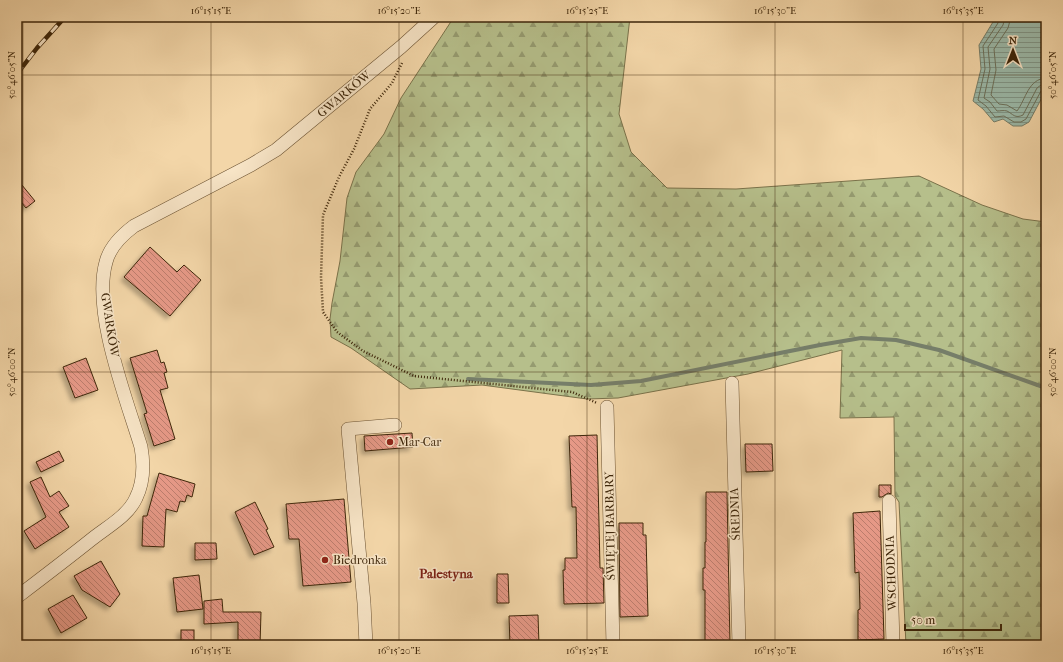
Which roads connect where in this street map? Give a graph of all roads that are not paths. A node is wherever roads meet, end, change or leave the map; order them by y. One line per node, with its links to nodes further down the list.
1 (434, 17): 6 (street, GWARKÓW)
2 (732, 383): 9 (street, ŚREDNIA)
3 (607, 407): 8 (street, ŚWIĘTEJ BARBARY)
4 (395, 425): 7 (street)
5 (890, 501): 10 (street, WSCHODNIA)
6 (17, 597)
7 (366, 645)
8 (613, 645)
9 (739, 645)
10 (893, 645)

